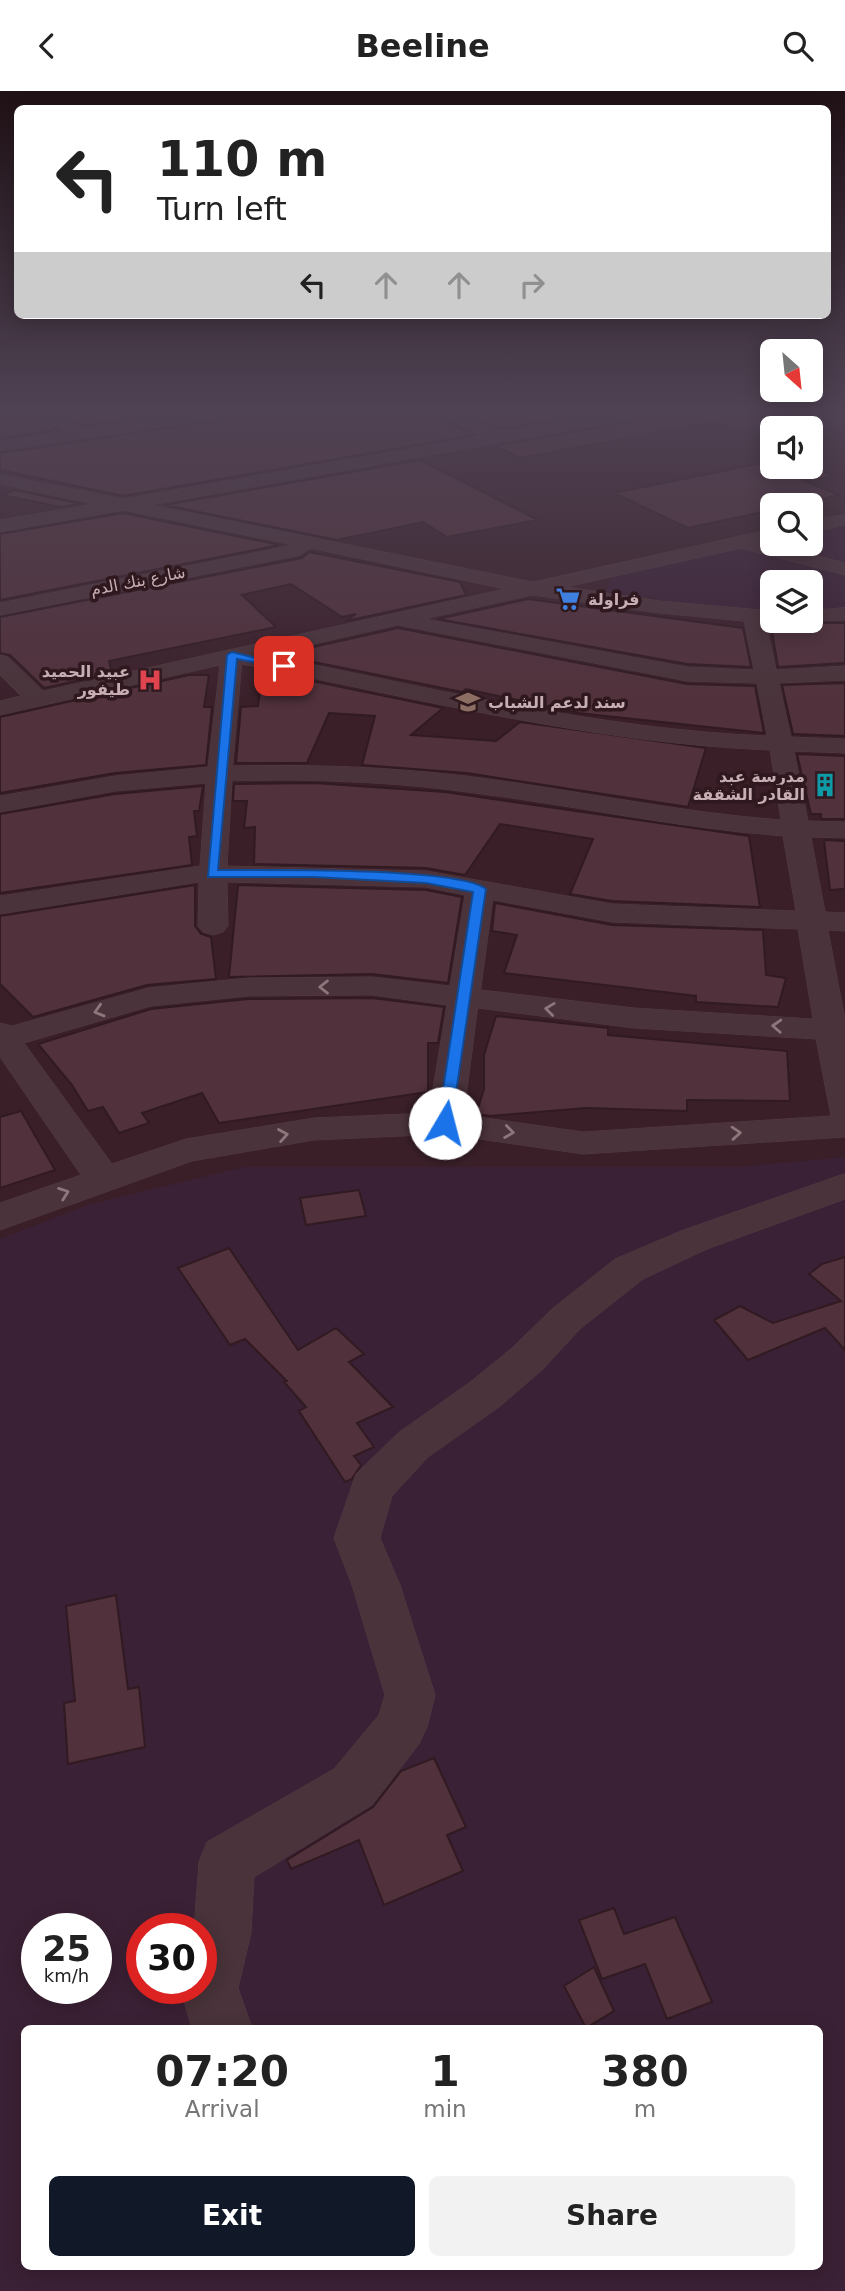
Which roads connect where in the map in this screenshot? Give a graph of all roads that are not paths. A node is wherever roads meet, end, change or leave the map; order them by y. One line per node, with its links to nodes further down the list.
1 (97, 509): 5 (street)
2 (135, 509): 8 (street)
3 (845, 520): 4 (street)
4 (823, 524)
5 (0, 526)
6 (760, 538): 7 (street)
7 (742, 542): 9 (street); 10 (street)
8 (317, 545): 10 (street); 11 (street, شارع بنك الدم)
9 (845, 569)
10 (530, 588): 14 (street); 15 (street)
11 (1, 608)
12 (845, 614): 13 (street)
13 (823, 616)
14 (760, 618)
15 (391, 620): 17 (street); 20 (street)
16 (764, 633): 20 (street)
17 (232, 655): 21 (street); 23 (street); 25 (street)
18 (0, 662): 21 (street)
19 (845, 673): 20 (street)
20 (765, 677): 23 (street)
21 (38, 700): 22 (street)
22 (0, 708)
23 (781, 745): 24 (street); 28 (street)
24 (845, 746)
25 (219, 776): 26 (street); 28 (street); 29 (street)
26 (0, 804)
27 (845, 830): 28 (street)
28 (796, 831): 32 (street)
29 (212, 874): 30 (street); 31 (street); 34 (street)
30 (480, 889): 32 (street); 35 (street)
31 (0, 905)
32 (810, 920): 33 (street); 36 (street)
33 (845, 922)
34 (213, 926)
35 (462, 998): 36 (street, one-way to 35); 37 (street, one-way to 37); 39 (street)
36 (838, 1030): 38 (street)
37 (1, 1037): 41 (street)
38 (845, 1111)
39 (445, 1123): 40 (street, one-way to 40); 41 (street, one-way to 39)
40 (845, 1126)
41 (103, 1179): 43 (street, one-way to 41)
42 (845, 1186): 44 (street)
43 (0, 1217)
44 (221, 2025)

